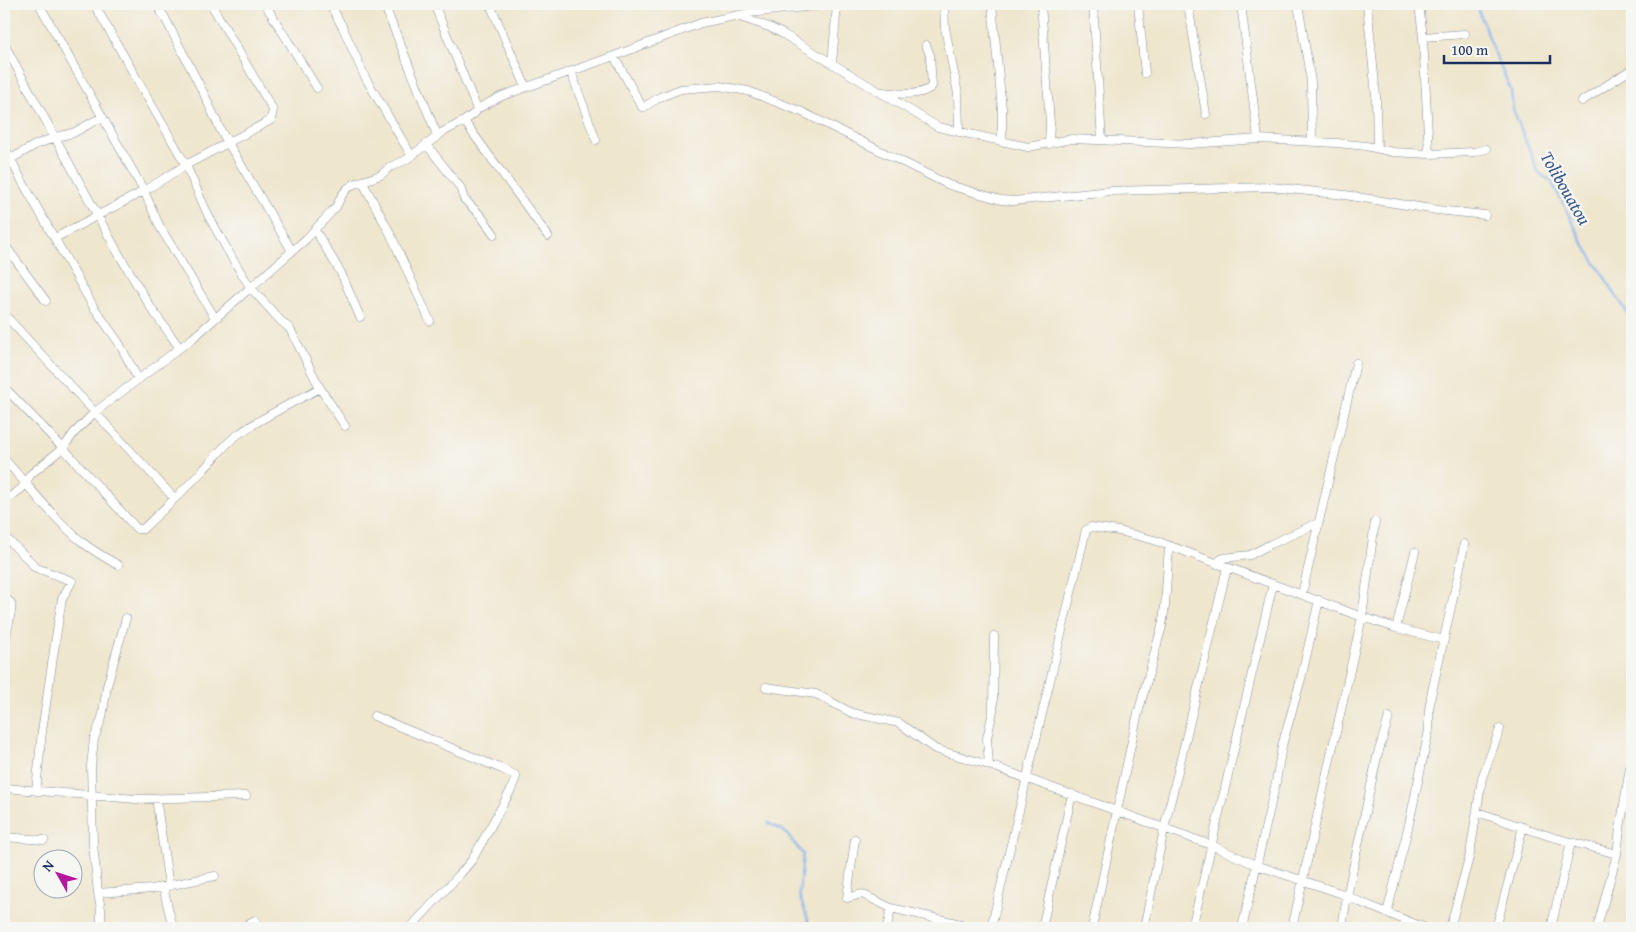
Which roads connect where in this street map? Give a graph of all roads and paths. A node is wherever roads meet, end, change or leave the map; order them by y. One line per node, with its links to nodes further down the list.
1 (39, 4): 41 (street)
2 (94, 4): 60 (street)
3 (156, 4): 50 (street)
4 (211, 4): 50 (street)
5 (265, 4): 36 (street)
6 (330, 4): 58 (street)
7 (384, 4): 44 (street)
8 (434, 4): 39 (street)
9 (490, 4): 35 (street)
10 (747, 4): 24 (street)
11 (832, 4): 23 (street)
12 (837, 4): 31 (street)
13 (944, 4): 43 (street)
14 (992, 4): 51 (street)
15 (1041, 4): 53 (street)
16 (1093, 4): 48 (street)
17 (1138, 4): 34 (street)
18 (1188, 4): 40 (street)
19 (1241, 4): 46 (street)
20 (1298, 4): 49 (street)
21 (1367, 4): 55 (street)
22 (1419, 4): 27 (street)
23 (802, 5): 24 (street)
24 (749, 13): 25 (street)
25 (735, 15): 30 (street); 31 (street)
26 (1465, 34): 27 (street)
27 (1423, 37): 57 (street)
28 (4, 44): 45 (street)
29 (926, 45): 37 (street)
30 (614, 56): 33 (street); 64 (street)
31 (832, 64): 37 (street)
32 (1632, 69): 38 (street)
33 (571, 72): 35 (street); 47 (street)
34 (1144, 73)
35 (526, 87): 39 (street)
36 (317, 88)
37 (879, 92): 43 (street)
38 (1582, 101)
39 (477, 109): 42 (street)
40 (1206, 114)
41 (102, 117): 45 (street); 62 (street)
42 (464, 121): 44 (street); 67 (street)
43 (959, 132): 51 (street)
44 (437, 135): 52 (street)
45 (56, 137): 59 (street); 63 (street)
46 (1258, 139): 48 (street); 49 (street)
47 (596, 140)
48 (1102, 140): 53 (street)
49 (1312, 141): 55 (street)
50 (228, 142): 60 (street); 70 (street)
51 (1002, 142): 53 (street)
52 (426, 144): 58 (street); 66 (street)
53 (1049, 144)
54 (4, 146): 59 (street)
55 (1376, 148): 57 (street)
56 (1486, 150): 57 (street)
57 (1429, 154)
58 (411, 155): 61 (street)
59 (7, 160): 68 (street)
60 (186, 165): 62 (street); 71 (street)
61 (362, 181): 65 (street); 76 (street)
62 (144, 191): 63 (street); 75 (street)
63 (98, 215): 68 (street); 77 (street)
64 (1485, 215)
65 (315, 230): 70 (street); 74 (street)
66 (494, 234)
67 (548, 236)
68 (54, 238): 79 (street)
69 (4, 244): 72 (street)
70 (292, 251): 71 (street)
71 (250, 287): 75 (street); 81 (street)
72 (46, 301)
73 (4, 314): 82 (street)
74 (360, 317)
75 (215, 318): 77 (street)
76 (430, 321)
77 (180, 348): 79 (street)
78 (1356, 363): 90 (street)
79 (138, 379): 82 (street)
80 (4, 387): 84 (street)
81 (320, 388): 83 (street); 87 (street)
82 (95, 412): 84 (street); 87 (street)
83 (345, 426)
84 (63, 448): 86 (street); 87 (street)
85 (4, 459): 86 (street)
86 (26, 482): 88 (street); 96 (street)
87 (174, 498)
88 (4, 501)
89 (1375, 522): 102 (street)
90 (1318, 523): 95 (street); 99 (street)
91 (4, 536): 116 (street)
92 (1464, 544): 106 (street)
93 (1168, 546): 95 (street); 114 (street); 121 (street)
94 (1415, 552): 104 (street)
95 (1217, 564): 97 (street)
96 (118, 565)
97 (1227, 568): 98 (street); 124 (street)
98 (1273, 584): 99 (street); 129 (street)
99 (1302, 594): 101 (street)
100 (4, 597): 107 (street)
101 (1319, 600): 102 (street); 131 (street)
102 (1362, 617): 104 (street); 133 (street)
103 (126, 618): 118 (street)
104 (1396, 628): 106 (street)
105 (994, 636): 113 (street)
106 (1444, 640): 138 (street)
107 (4, 648)
108 (766, 687): 113 (street)
109 (374, 716): 144 (street)
110 (1389, 717): 136 (street)
111 (1500, 729): 122 (street)
112 (1632, 754): 130 (street)
113 (989, 765): 114 (street)
114 (1027, 778): 117 (street); 147 (street)
115 (4, 788): 116 (street)
116 (36, 791): 118 (street)
117 (1072, 794): 121 (street); 148 (street)
118 (91, 796): 120 (street); 135 (street)
119 (246, 796): 120 (street)
120 (156, 798): 134 (street)
121 (1117, 812): 124 (street); 149 (street)
122 (1477, 812): 123 (street); 157 (street)
123 (1523, 827): 128 (street); 158 (street)
124 (1164, 829): 129 (street); 150 (street)
125 (4, 838): 127 (street)
126 (855, 839): 137 (street)
127 (44, 840)
128 (1570, 842): 130 (street); 159 (street)
129 (1211, 845): 131 (street); 151 (street)
130 (1617, 854): 160 (street)
131 (1256, 865): 133 (street); 152 (street)
132 (215, 876): 134 (street)
133 (1302, 880): 136 (street); 153 (street)
134 (166, 886): 135 (street); 142 (street)
135 (98, 894): 141 (street)
136 (1347, 896): 138 (street); 154 (street)
137 (891, 908): 145 (street); 146 (street)
138 (1387, 913): 139 (street)
139 (1402, 919): 155 (street); 156 (street)
140 (254, 920): 143 (street)
141 (101, 928)
142 (173, 928)
143 (241, 928)
144 (410, 928)
145 (887, 928)
146 (978, 928)
147 (991, 928)
148 (1042, 928)
149 (1092, 928)
150 (1144, 928)
151 (1192, 928)
152 (1242, 928)
153 (1292, 928)
154 (1342, 928)
155 (1400, 928)
156 (1425, 928)
157 (1450, 928)
158 (1496, 928)
159 (1551, 928)
160 (1597, 928)

